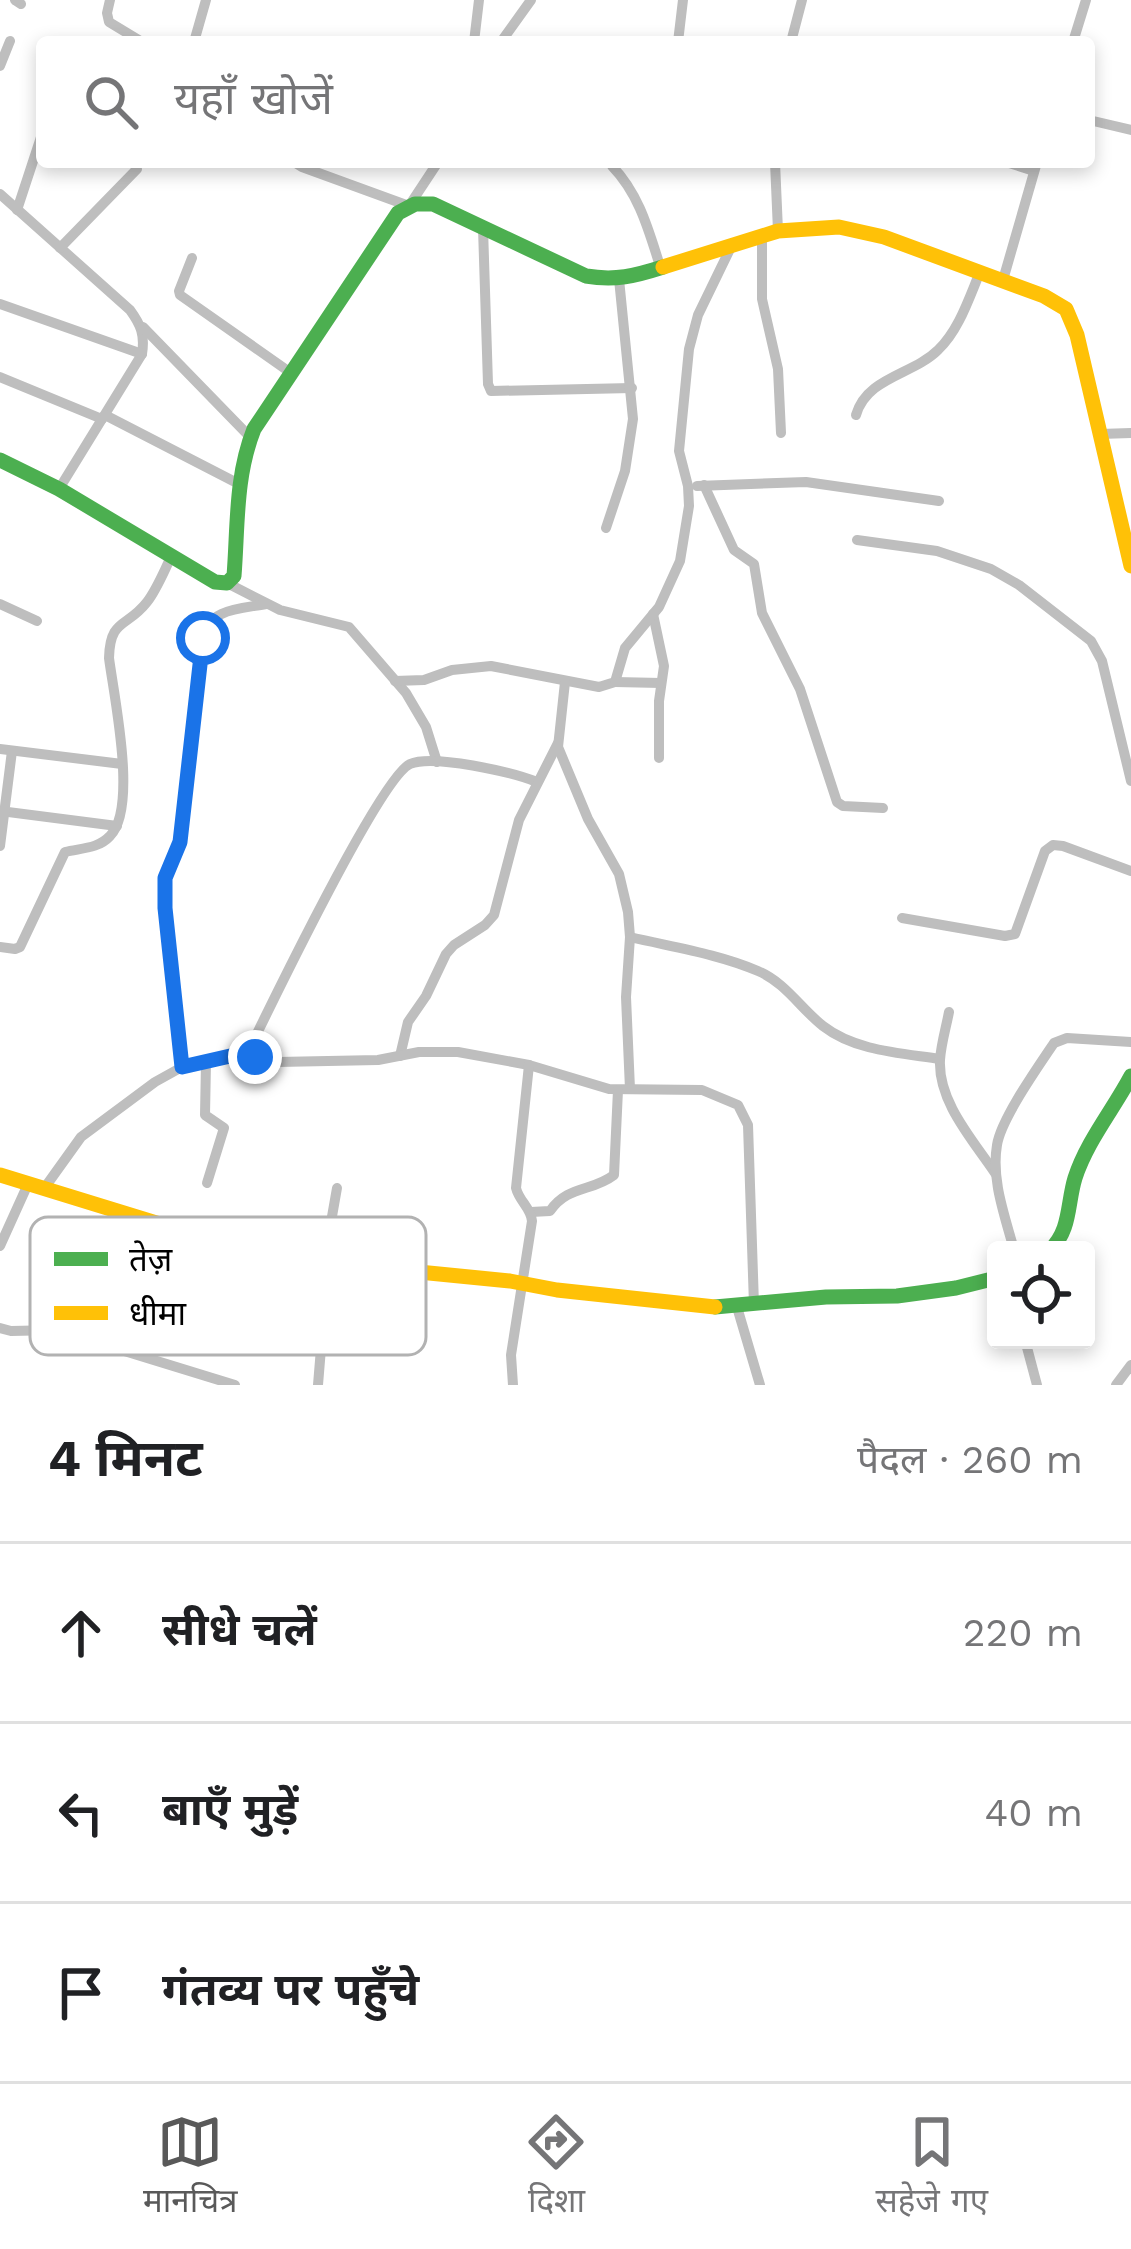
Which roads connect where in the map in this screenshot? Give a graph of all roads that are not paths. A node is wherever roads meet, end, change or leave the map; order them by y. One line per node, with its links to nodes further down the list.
1 (110, 0): 8 (street)
2 (206, 0): 9 (street)
3 (479, 0): 10 (street)
4 (531, 0): 11 (street)
5 (683, 0): 12 (street)
6 (802, 0): 13 (street)
7 (1086, 0): 14 (street)
8 (132, 36)
9 (196, 36)
10 (475, 36)
11 (505, 36)
12 (679, 36)
13 (793, 36)
14 (1074, 36)
15 (10, 41): 16 (street)
16 (0, 66)
17 (1095, 122): 18 (street)
18 (1131, 130)
19 (36, 152): 28 (street)
20 (305, 168): 27 (street)
21 (434, 168): 27 (street)
22 (614, 168): 34 (street)
23 (775, 168): 30 (street)
24 (1034, 168): 37 (street)
25 (137, 169): 32 (street)
26 (0, 194): 28 (street)
27 (409, 206): 29 (street); 41 (street)
28 (17, 210): 32 (street)
29 (483, 228): 36 (street); 43 (street)
30 (770, 234): 31 (street); 35 (street); 46 (street)
31 (730, 247): 34 (street); 53 (street)
32 (60, 248): 39 (street)
33 (192, 258): 41 (street)
34 (661, 269): 36 (street)
35 (980, 272): 37 (street); 44 (street)
36 (619, 279): 43 (street)
37 (1003, 280): 48 (street)
38 (0, 304): 40 (street)
39 (140, 324): 40 (street); 49 (street)
40 (142, 354): 45 (street)
41 (291, 373): 49 (street)
42 (0, 377): 45 (street)
43 (632, 388): 56 (street)
44 (856, 415)
45 (103, 417): 51 (street); 54 (street)
46 (782, 433)
47 (1131, 433): 48 (street)
48 (1100, 434): 58 (street)
49 (250, 437): 51 (street)
50 (0, 460): 54 (street)
51 (239, 484): 60 (street)
52 (704, 485): 53 (street); 55 (street); 76 (street)
53 (688, 486): 63 (street)
54 (59, 489): 59 (street)
55 (939, 501)
56 (606, 528)
57 (856, 540): 74 (street)
58 (1130, 554)
59 (172, 556): 60 (street); 73 (street)
60 (227, 583): 62 (street)
61 (0, 604): 64 (street)
62 (266, 604): 65 (street); 91 (street)
63 (653, 614): 67 (street); 68 (street)
64 (37, 621)
65 (395, 681): 66 (street); 72 (street)
66 (565, 682): 67 (street); 69 (street)
67 (615, 682): 68 (street)
68 (661, 683): 71 (street)
69 (557, 743): 75 (street); 82 (street)
70 (6, 750): 73 (street); 77 (street)
71 (659, 758)
72 (436, 763): 75 (street); 86 (street)
73 (122, 764): 78 (street)
74 (1131, 781)
75 (537, 782): 87 (street)
76 (883, 808)
77 (3, 812): 78 (street); 79 (street)
78 (117, 826): 83 (street)
79 (0, 847)
80 (1131, 871): 81 (street)
81 (902, 918)
82 (630, 937): 88 (street); 93 (street)
83 (0, 947)
84 (949, 1012): 88 (street)
85 (1131, 1042): 95 (street)
86 (247, 1054): 87 (street); 89 (street)
87 (400, 1056): 90 (street)
88 (940, 1059): 95 (street)
89 (206, 1062): 91 (street); 96 (street)
90 (529, 1065): 93 (street); 99 (street)
91 (182, 1067): 97 (street)
92 (1131, 1076): 103 (street)
93 (624, 1089): 99 (street); 108 (street)
94 (0, 1175): 97 (street)
95 (997, 1176): 102 (street)
96 (207, 1183)
97 (36, 1187): 100 (street); 104 (street)
98 (337, 1188): 101 (street)
99 (531, 1212): 107 (street)
100 (136, 1217)
101 (333, 1217)
102 (1012, 1241)
103 (1060, 1241)
104 (1, 1247)
105 (426, 1273): 107 (street)
106 (987, 1280): 108 (street)
107 (524, 1282): 108 (street); 117 (street)
108 (745, 1306): 118 (street)
109 (0, 1328): 110 (street)
110 (30, 1330)
111 (1027, 1349): 119 (street)
112 (137, 1355): 115 (street)
113 (321, 1355): 116 (street)
114 (1131, 1365): 120 (street)
115 (235, 1385)
116 (318, 1385)
117 (513, 1385)
118 (760, 1385)
119 (1036, 1385)
120 (1116, 1385)

